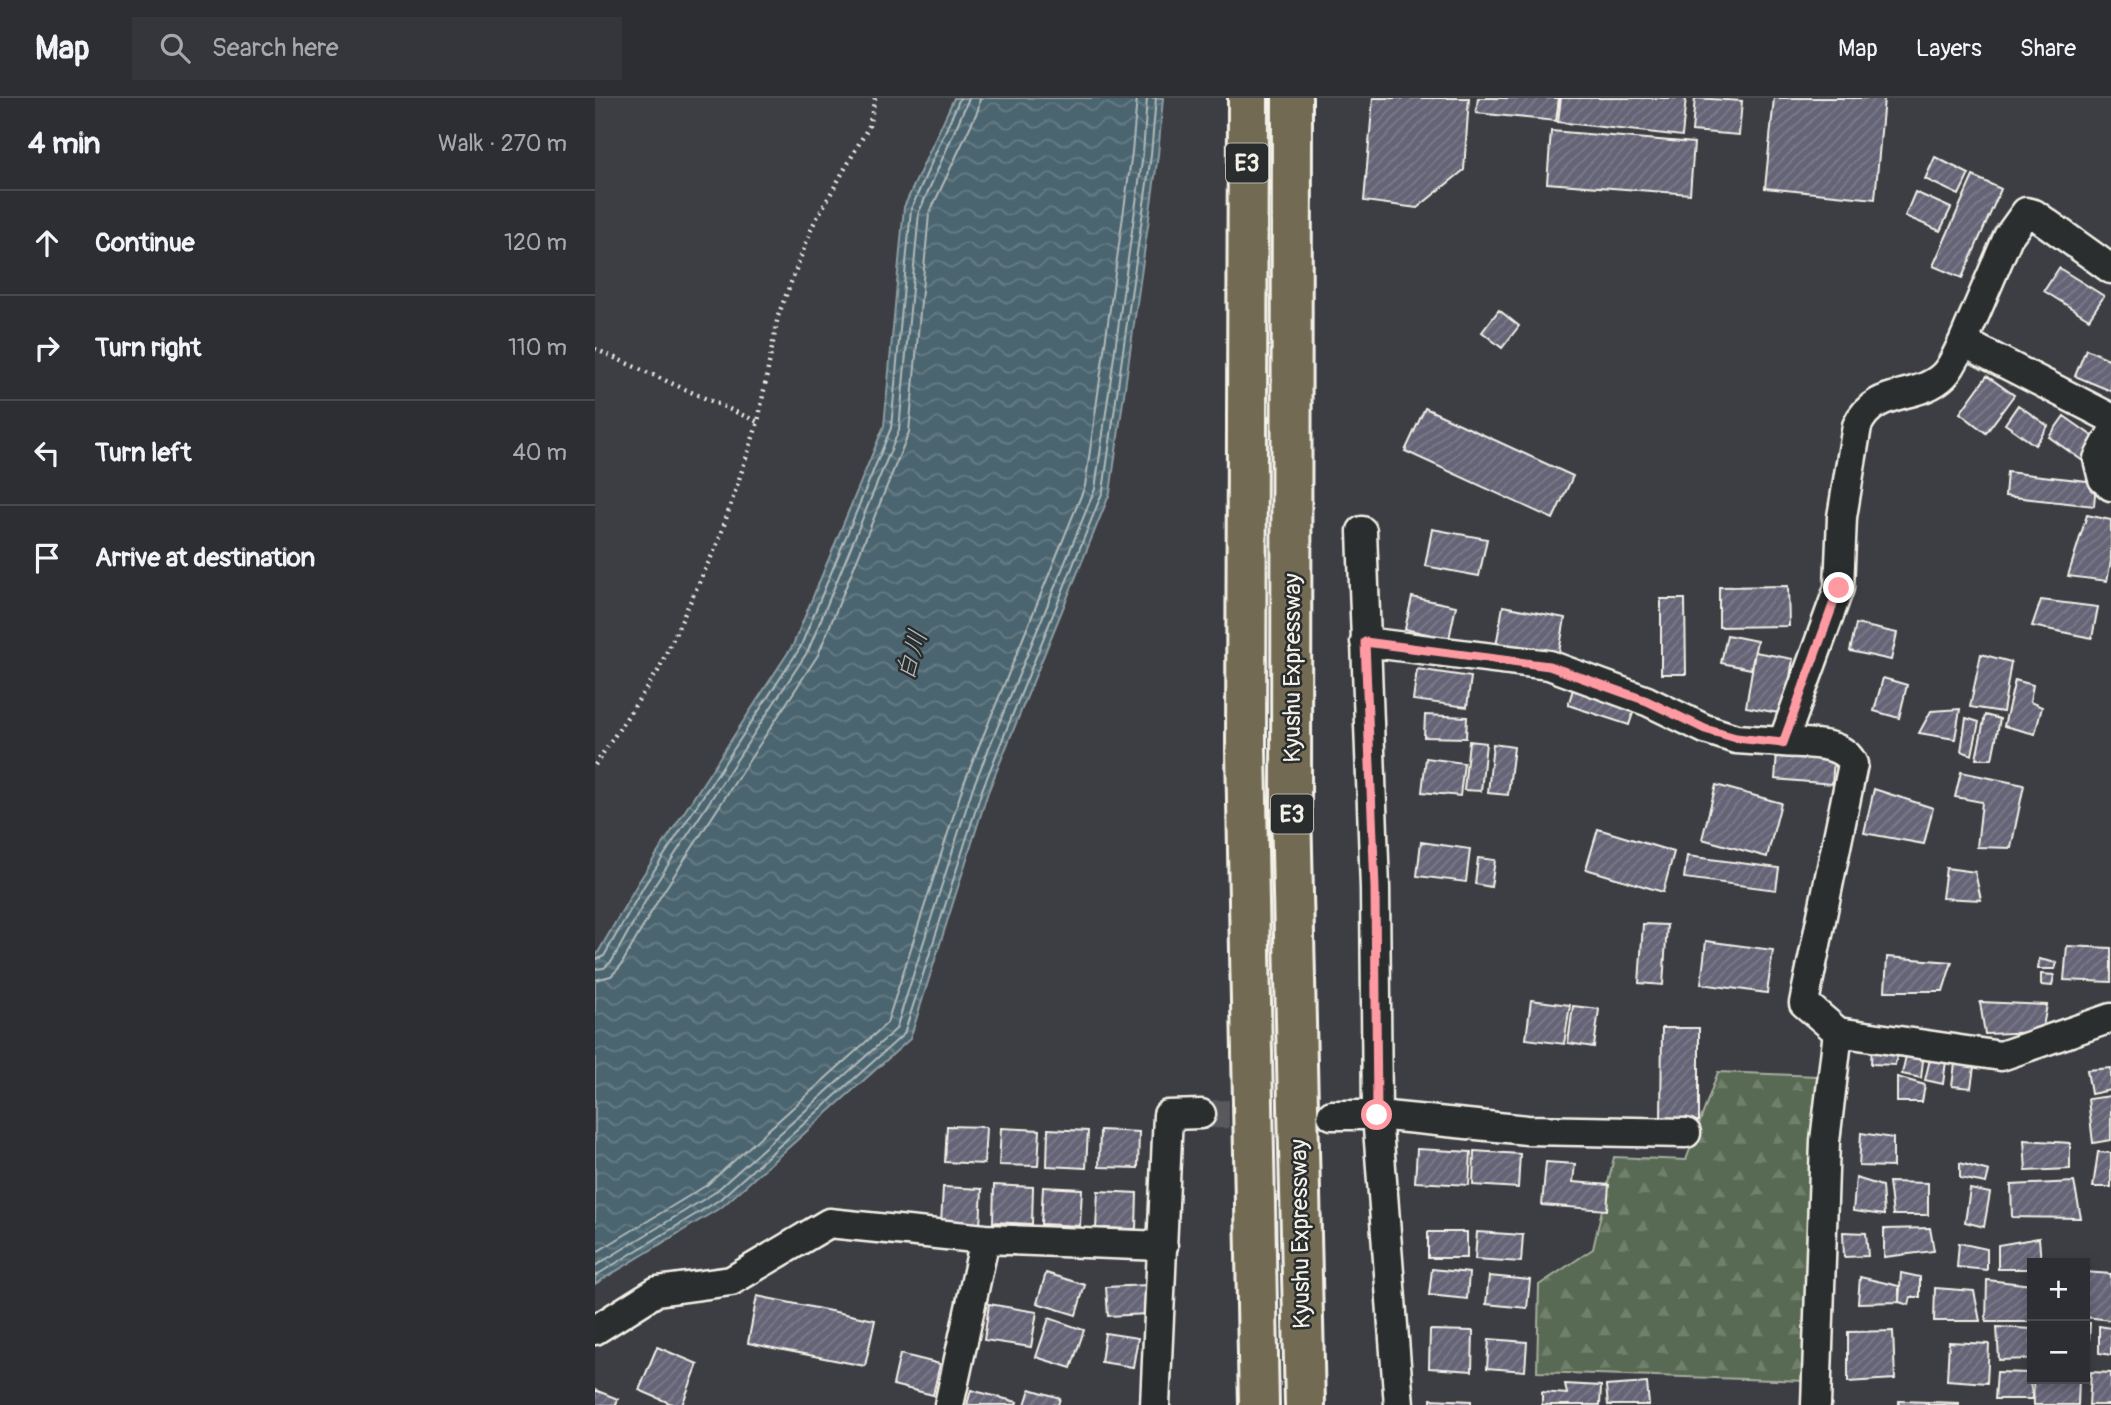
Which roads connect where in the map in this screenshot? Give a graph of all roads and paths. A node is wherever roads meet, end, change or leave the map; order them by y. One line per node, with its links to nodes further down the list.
1 (875, 98): 8 (path)
2 (1248, 98): 26 (highway, Kyushu Expressway / E3)
3 (1292, 98): 27 (highway, Kyushu Expressway / E3)
4 (2111, 270): 5 (street)
5 (1963, 342): 7 (street); 13 (street)
6 (595, 349): 8 (path)
7 (2111, 418)
8 (758, 422): 14 (path)
9 (2111, 435): 10 (street)
10 (2111, 486)
11 (1362, 531): 12 (street)
12 (1365, 642): 13 (street); 19 (street)
13 (1783, 743): 16 (street)
14 (595, 765)
15 (2111, 1018): 16 (street)
16 (1838, 1032): 29 (street)
17 (1201, 1114): 22 (street)
18 (1332, 1115): 19 (street)
19 (1377, 1115): 20 (street); 28 (street)
20 (1686, 1133)
21 (985, 1239): 22 (street); 23 (street); 24 (street)
22 (1163, 1246): 25 (street)
23 (595, 1330)
24 (949, 1405)
25 (1155, 1405)
26 (1259, 1405)
27 (1305, 1405)
28 (1399, 1405)
29 (1816, 1405)

